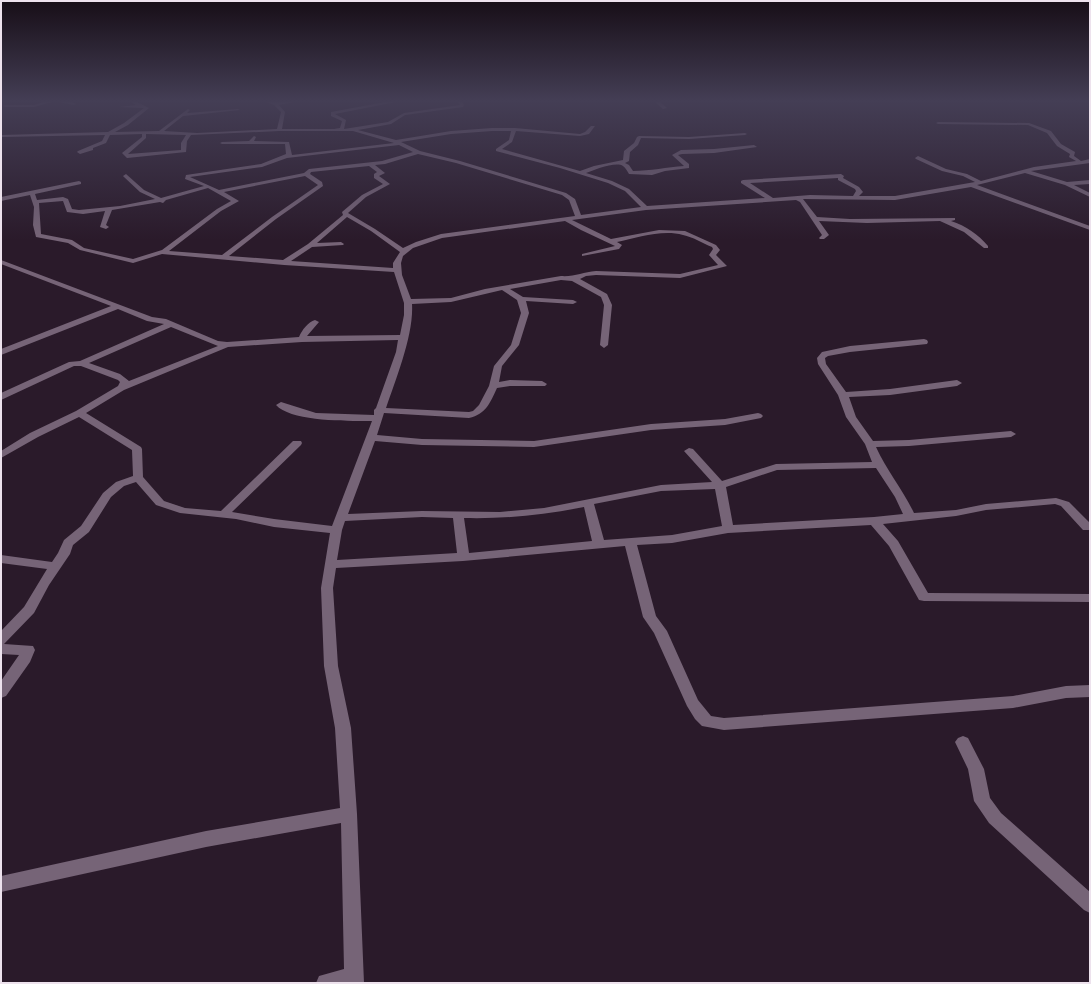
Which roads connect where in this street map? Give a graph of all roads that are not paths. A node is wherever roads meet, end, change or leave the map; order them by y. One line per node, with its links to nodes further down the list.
1 (90, 148): 11 (street)
2 (132, 148): 3 (street)
3 (183, 148)
4 (287, 148): 13 (street)
5 (359, 148): 13 (street)
6 (409, 148): 12 (street)
7 (502, 148): 19 (street)
8 (631, 148): 16 (street)
9 (744, 148): 16 (street)
10 (1062, 148): 17 (street)
11 (80, 152)
12 (418, 152): 18 (street); 41 (street)
13 (286, 157): 28 (street)
14 (918, 158): 23 (street)
15 (1090, 161): 17 (street)
16 (621, 162): 19 (street)
17 (1080, 162): 20 (street)
18 (369, 164): 21 (street); 40 (street)
19 (580, 172): 38 (street)
20 (1025, 172): 23 (street); 26 (street)
21 (306, 174): 29 (street); 55 (street)
22 (126, 176): 36 (street)
23 (981, 182): 27 (street)
24 (1090, 182): 26 (street)
25 (79, 183): 30 (street)
26 (1067, 184): 31 (street)
27 (970, 185): 33 (street); 47 (street)
28 (207, 187): 29 (street); 36 (street)
29 (217, 192): 54 (street)
30 (32, 193): 34 (street); 37 (street)
31 (1090, 195)
32 (797, 198): 33 (street); 35 (street); 44 (street)
33 (855, 198): 35 (street)
34 (1, 199)
35 (771, 200): 38 (street)
36 (163, 201): 39 (street)
37 (34, 202): 39 (street); 54 (street)
38 (646, 208): 41 (street)
39 (108, 209): 46 (street)
40 (346, 215): 50 (street); 53 (street)
41 (579, 217): 43 (street)
42 (953, 218): 45 (street)
43 (566, 219): 49 (street); 53 (street)
44 (816, 219): 45 (street); 48 (street)
45 (933, 219): 52 (street)
46 (106, 227)
47 (1090, 228)
48 (822, 238)
49 (611, 241): 59 (street); 59 (street)
50 (310, 244): 51 (street); 57 (street)
51 (341, 244)
52 (986, 246)
53 (403, 251): 58 (street)
54 (162, 252): 55 (street)
55 (224, 257): 57 (street)
56 (1, 262): 65 (street)
57 (284, 262): 58 (street)
58 (397, 270): 63 (street)
59 (596, 273): 60 (street)
60 (574, 279): 61 (street); 72 (street)
61 (504, 288): 62 (street); 63 (street)
62 (521, 299): 64 (street); 77 (street)
63 (408, 302): 68 (street)
64 (573, 302)
65 (118, 306): 67 (street); 73 (street)
66 (315, 322): 69 (street)
67 (170, 325): 71 (street); 74 (street)
68 (402, 337): 69 (street); 83 (street)
69 (302, 339): 71 (street)
70 (924, 342): 79 (street)
71 (227, 345): 78 (street)
72 (604, 345)
73 (1, 352)
74 (82, 363): 78 (street); 80 (street)
75 (542, 384): 77 (street)
76 (957, 384): 79 (street)
77 (494, 386): 83 (street)
78 (121, 388): 82 (street)
79 (843, 395): 88 (street)
80 (1, 397)
81 (281, 405): 83 (street)
82 (79, 413): 90 (street); 92 (street)
83 (378, 414): 86 (street)
84 (758, 416): 86 (street)
85 (1011, 434): 88 (street)
86 (371, 438): 99 (street)
87 (297, 443): 96 (street)
88 (870, 444): 91 (street)
89 (689, 451): 93 (street)
90 (1, 455)
91 (879, 465): 93 (street); 97 (street)
92 (138, 478): 96 (street); 107 (street)
93 (720, 484): 94 (street); 101 (street)
94 (588, 502): 95 (street); 103 (street)
95 (458, 514): 99 (street); 104 (street)
96 (223, 515): 99 (street)
97 (910, 516): 98 (street); 100 (street)
98 (874, 522): 101 (street); 108 (street)
99 (339, 524): 106 (street)
100 (1087, 527)
101 (728, 529): 102 (street)
102 (630, 543): 103 (street); 111 (street)
103 (599, 544): 104 (street)
104 (463, 557): 106 (street)
105 (1, 559): 107 (street)
106 (331, 564): 114 (street)
107 (55, 566): 109 (street)
108 (1090, 598)
109 (1, 640)
110 (1, 648): 112 (street)
111 (1090, 690)
112 (1, 692)
113 (963, 742): 116 (street)
114 (349, 814): 115 (street); 117 (street)
115 (1, 884)
116 (1090, 904)
117 (354, 980): 118 (street)
118 (326, 983)

